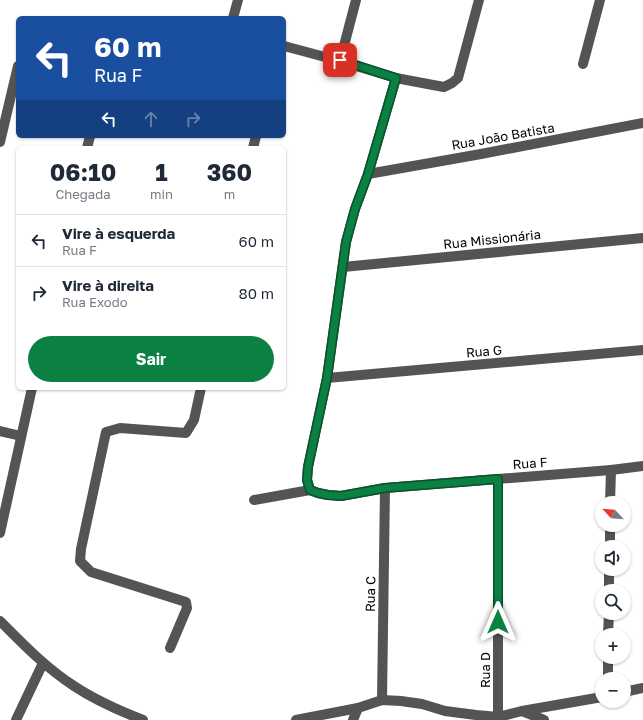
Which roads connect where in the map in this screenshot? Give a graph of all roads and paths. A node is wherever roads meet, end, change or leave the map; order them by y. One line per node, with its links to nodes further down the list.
1 (238, 0): 5 (street)
2 (356, 0): 7 (street)
3 (479, 0): 10 (street)
4 (600, 0): 8 (street)
5 (234, 16)
6 (286, 46): 7 (street)
7 (340, 60): 10 (street)
8 (583, 64)
9 (16, 74): 12 (street)
10 (396, 78): 13 (street)
11 (643, 123): 13 (street, Rua João Batista)
12 (0, 142)
13 (368, 174): 15 (street)
14 (643, 238): 15 (street, Rua Missionária)
15 (343, 267): 17 (street)
16 (643, 350): 17 (street, Rua G)
17 (327, 378): 26 (street)
18 (32, 390): 21 (street)
19 (201, 390): 31 (street)
20 (0, 431): 21 (street)
21 (21, 436): 29 (street)
22 (643, 466): 23 (street, Rua F)
23 (611, 470): 24 (street, Rua F); 27 (street)
24 (498, 479): 25 (street, Rua F); 40 (street, Rua D)
25 (385, 488): 26 (street, Rua F); 36 (street, Rua C)
26 (310, 490): 28 (street, Rua F)
27 (610, 496)
28 (254, 500)
29 (0, 533)
30 (0, 621): 32 (street)
31 (170, 648)
32 (44, 663): 39 (street); 41 (street)
33 (643, 688): 34 (street)
34 (631, 691)
35 (595, 698): 38 (street)
36 (382, 700): 37 (street); 40 (street)
37 (358, 708): 43 (street); 44 (street)
38 (522, 710): 40 (street); 45 (street)
39 (130, 718): 42 (street)
40 (497, 718)
41 (16, 720)
42 (143, 720)
43 (296, 720)
44 (353, 720)
45 (544, 720)

